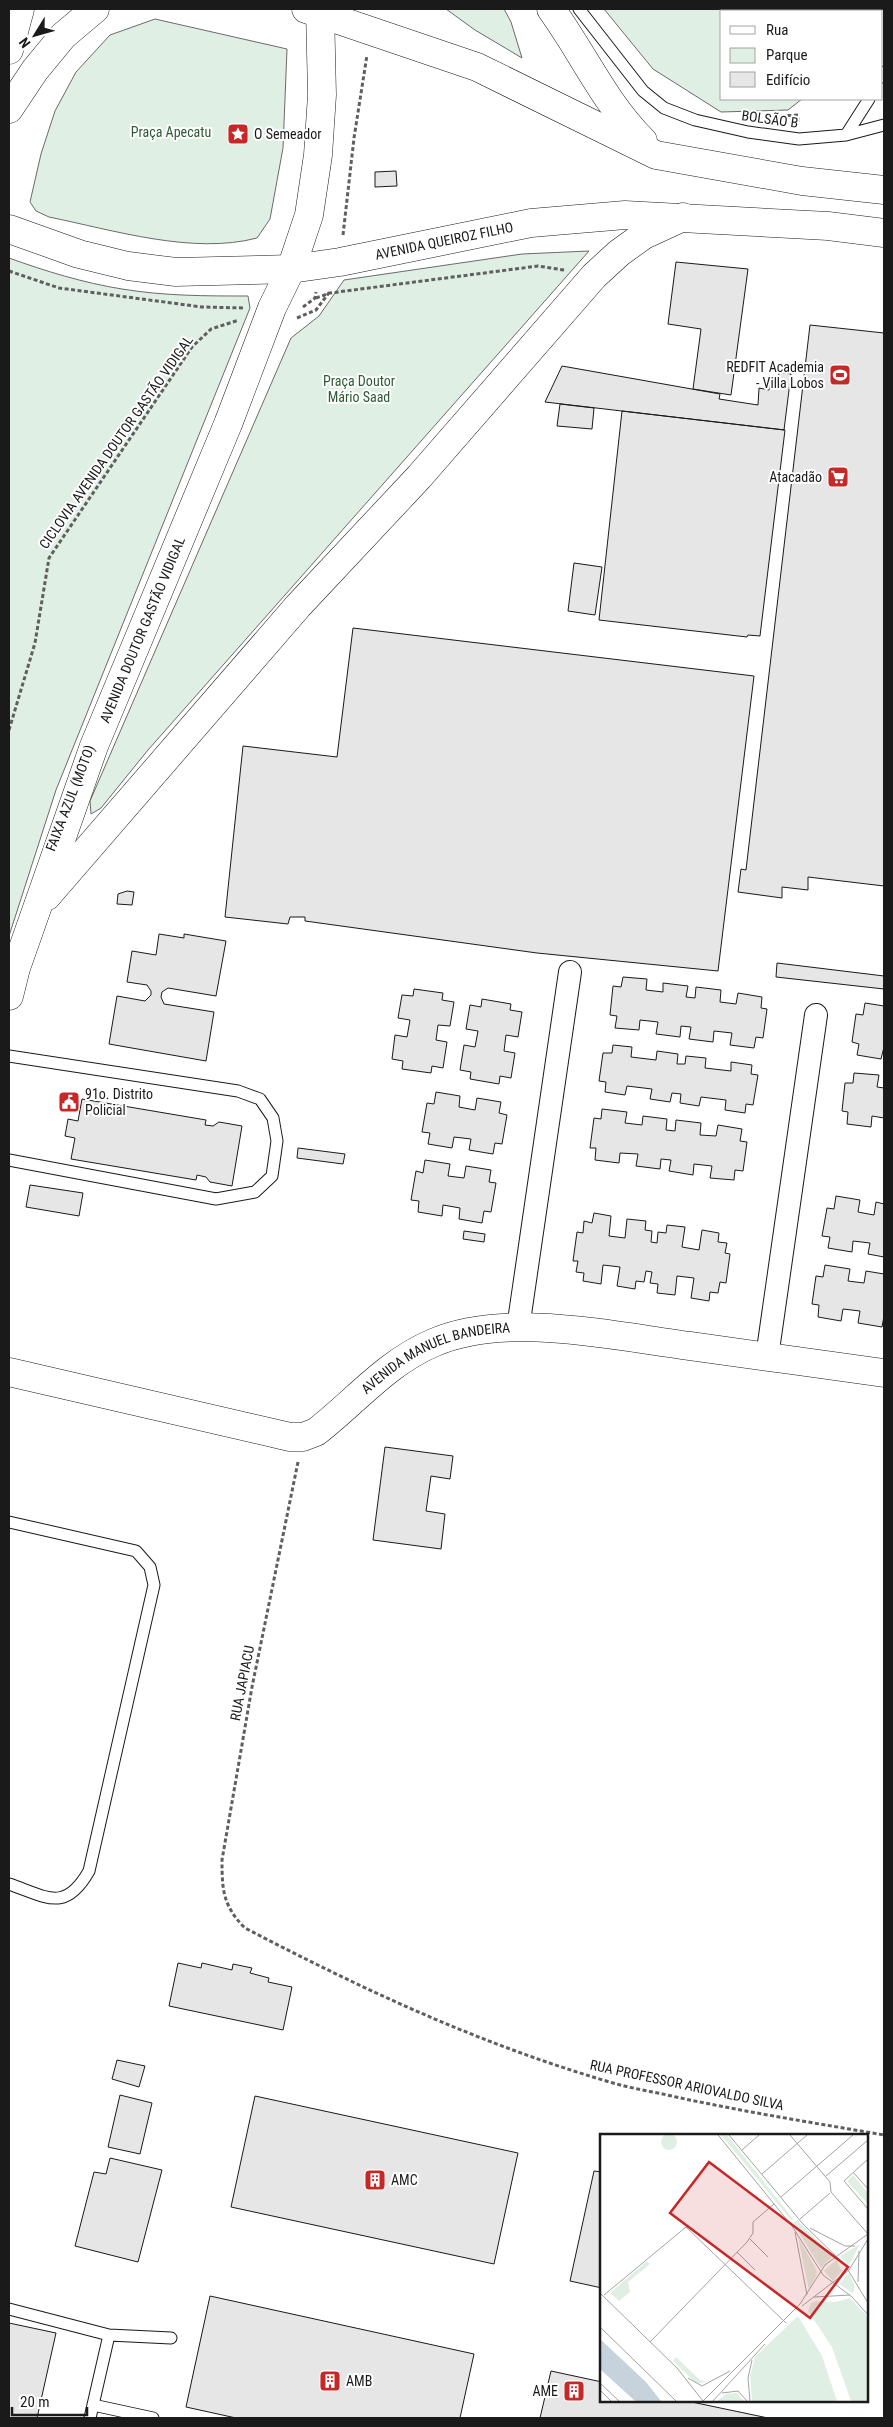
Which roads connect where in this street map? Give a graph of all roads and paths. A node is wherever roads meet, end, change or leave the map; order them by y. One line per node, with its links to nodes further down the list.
1 (20, 9): 6 (main road)
2 (95, 9): 9 (main road)
3 (551, 9): 14 (main road)
4 (579, 9): 13 (lane, BOLSÃO B)
5 (316, 10): 14 (main road); 20 (main road, AVENIDA DOUTOR GASTÃO VIDIGAL)
6 (9, 50)
7 (367, 54): 19 (path, CICLOVIA AVENIDA DOUTOR GASTÃO VIDIGAL)
8 (868, 100): 12 (lane)
9 (9, 109)
10 (773, 117): 13 (path)
11 (884, 125): 12 (lane, BOLSÃO B)
12 (846, 136): 13 (lane, BOLSÃO B)
13 (799, 139)
14 (656, 154): 15 (main road)
15 (884, 190)
16 (683, 217): 18 (main road, AVENIDA QUEIROZ FILHO); 19 (main road, AVENIDA QUEIROZ FILHO); 21 (main road)
17 (9, 229): 20 (main road, AVENIDA QUEIROZ FILHO)
18 (884, 233)
19 (340, 262): 20 (main road, AVENIDA QUEIROZ FILHO); 22 (path, CICLOVIA AVENIDA DOUTOR GASTÃO VIDIGAL)
20 (291, 269): 24 (main road, AVENIDA DOUTOR GASTÃO VIDIGAL)
21 (594, 276): 22 (path); 27 (main road)
22 (330, 293): 23 (path); 24 (path, CICLOVIA AVENIDA DOUTOR GASTÃO VIDIGAL)
23 (315, 298)
24 (268, 321): 25 (main road, AVENIDA DOUTOR GASTÃO VIDIGAL); 26 (path, CICLOVIA AVENIDA DOUTOR GASTÃO VIDIGAL)
25 (168, 570): 27 (main road, AVENIDA DOUTOR GASTÃO VIDIGAL); 29 (main road, FAIXA AZUL (MOTO))
26 (9, 730)
27 (36, 908): 30 (main road, AVENIDA DOUTOR GASTÃO VIDIGAL)
28 (570, 972): 34 (street)
29 (9, 977)
30 (9, 996)
31 (816, 1014): 35 (street)
32 (9, 1056): 33 (lane)
33 (9, 1160)
34 (518, 1328): 35 (main road, AVENIDA MANUEL BANDEIRA); 38 (main road, AVENIDA MANUEL BANDEIRA)
35 (766, 1357): 37 (main road, AVENIDA MANUEL BANDEIRA)
36 (9, 1372): 38 (main road)
37 (884, 1373)
38 (304, 1437): 41 (path, RUA JAPIACU)
39 (9, 1522): 40 (lane)
40 (9, 1884)
41 (245, 1928): 42 (path, RUA PROFESSOR ARIOVALDO SILVA)
42 (884, 2135)
43 (9, 2309): 44 (lane)
44 (109, 2334): 45 (lane); 46 (lane)
45 (171, 2338)
46 (93, 2405): 47 (lane); 48 (lane)
47 (90, 2418)
48 (153, 2418)

